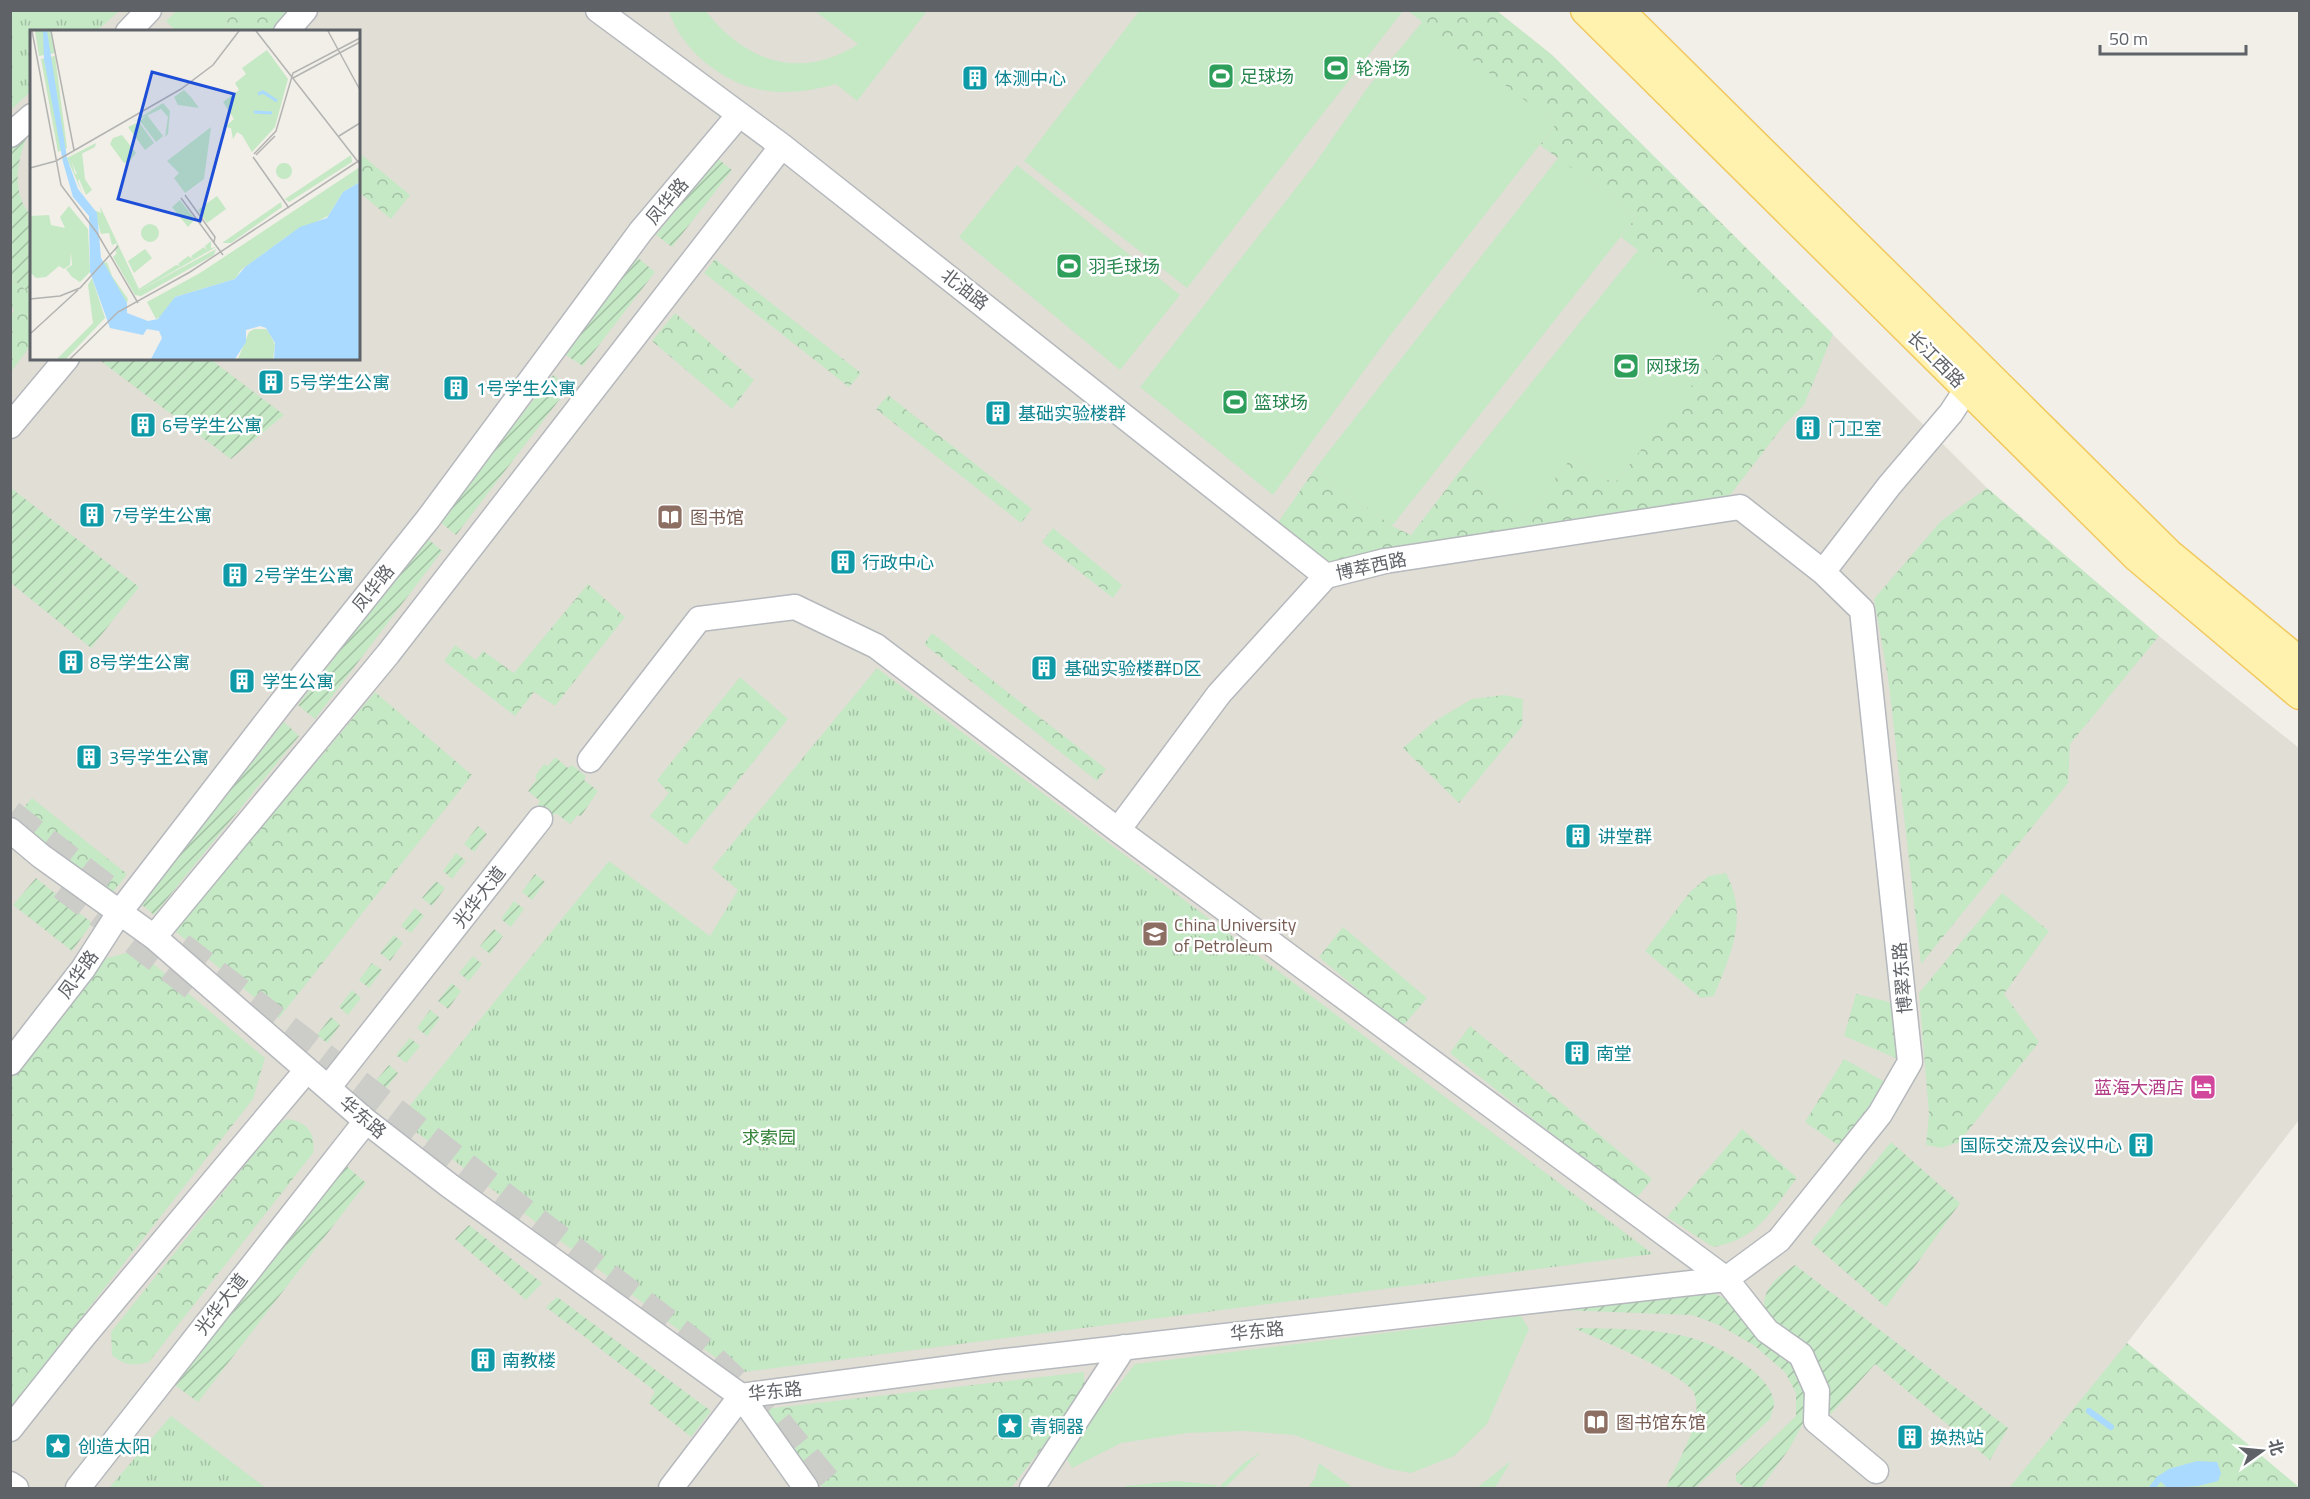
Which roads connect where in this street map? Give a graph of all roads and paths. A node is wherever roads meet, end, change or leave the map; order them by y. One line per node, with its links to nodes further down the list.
1 (149, 10): 6 (street)
2 (305, 10): 7 (street)
3 (598, 10): 8 (street, 北油路)
4 (1586, 10): 13 (main road, 长江西路)
5 (1618, 10): 13 (main road, 长江西路)
6 (130, 30)
7 (288, 30)
8 (738, 116): 11 (street, 北油路); 23 (street, 凤华路)
9 (30, 118): 10 (street)
10 (10, 135)
11 (783, 146): 16 (street, 北油路); 24 (street)
12 (65, 360): 14 (street)
13 (1973, 379): 15 (street); 17 (main road, 长江西路); 18 (main road, 长江西路)
14 (10, 426)
15 (1823, 572): 16 (street, 博萃西路); 29 (street, 博翠东路)
16 (1326, 576): 22 (street, 博萃西路)
17 (2300, 663)
18 (2300, 694)
19 (590, 760): 22 (street)
20 (540, 819): 27 (street, 光华大道)
21 (10, 830): 23 (street, 华东路)
22 (1118, 830): 29 (street)
23 (119, 913): 24 (street, 华东路); 25 (street, 凤华路)
24 (154, 937): 26 (street, 华东路)
25 (10, 1063)
26 (306, 1071): 27 (street, 华东路); 32 (street)
27 (328, 1088): 28 (street, 华东路)
28 (366, 1121): 31 (street, 华东路); 36 (street, 光华大道)
29 (1726, 1279): 30 (street, 华东路); 33 (street)
30 (1124, 1347): 31 (street, 华东路); 39 (street)
31 (741, 1396): 37 (street); 38 (street)
32 (10, 1429)
33 (1876, 1471)
34 (10, 1484): 35 (street)
35 (16, 1488)
36 (78, 1488)
37 (671, 1488)
38 (806, 1488)
39 (1032, 1488)

